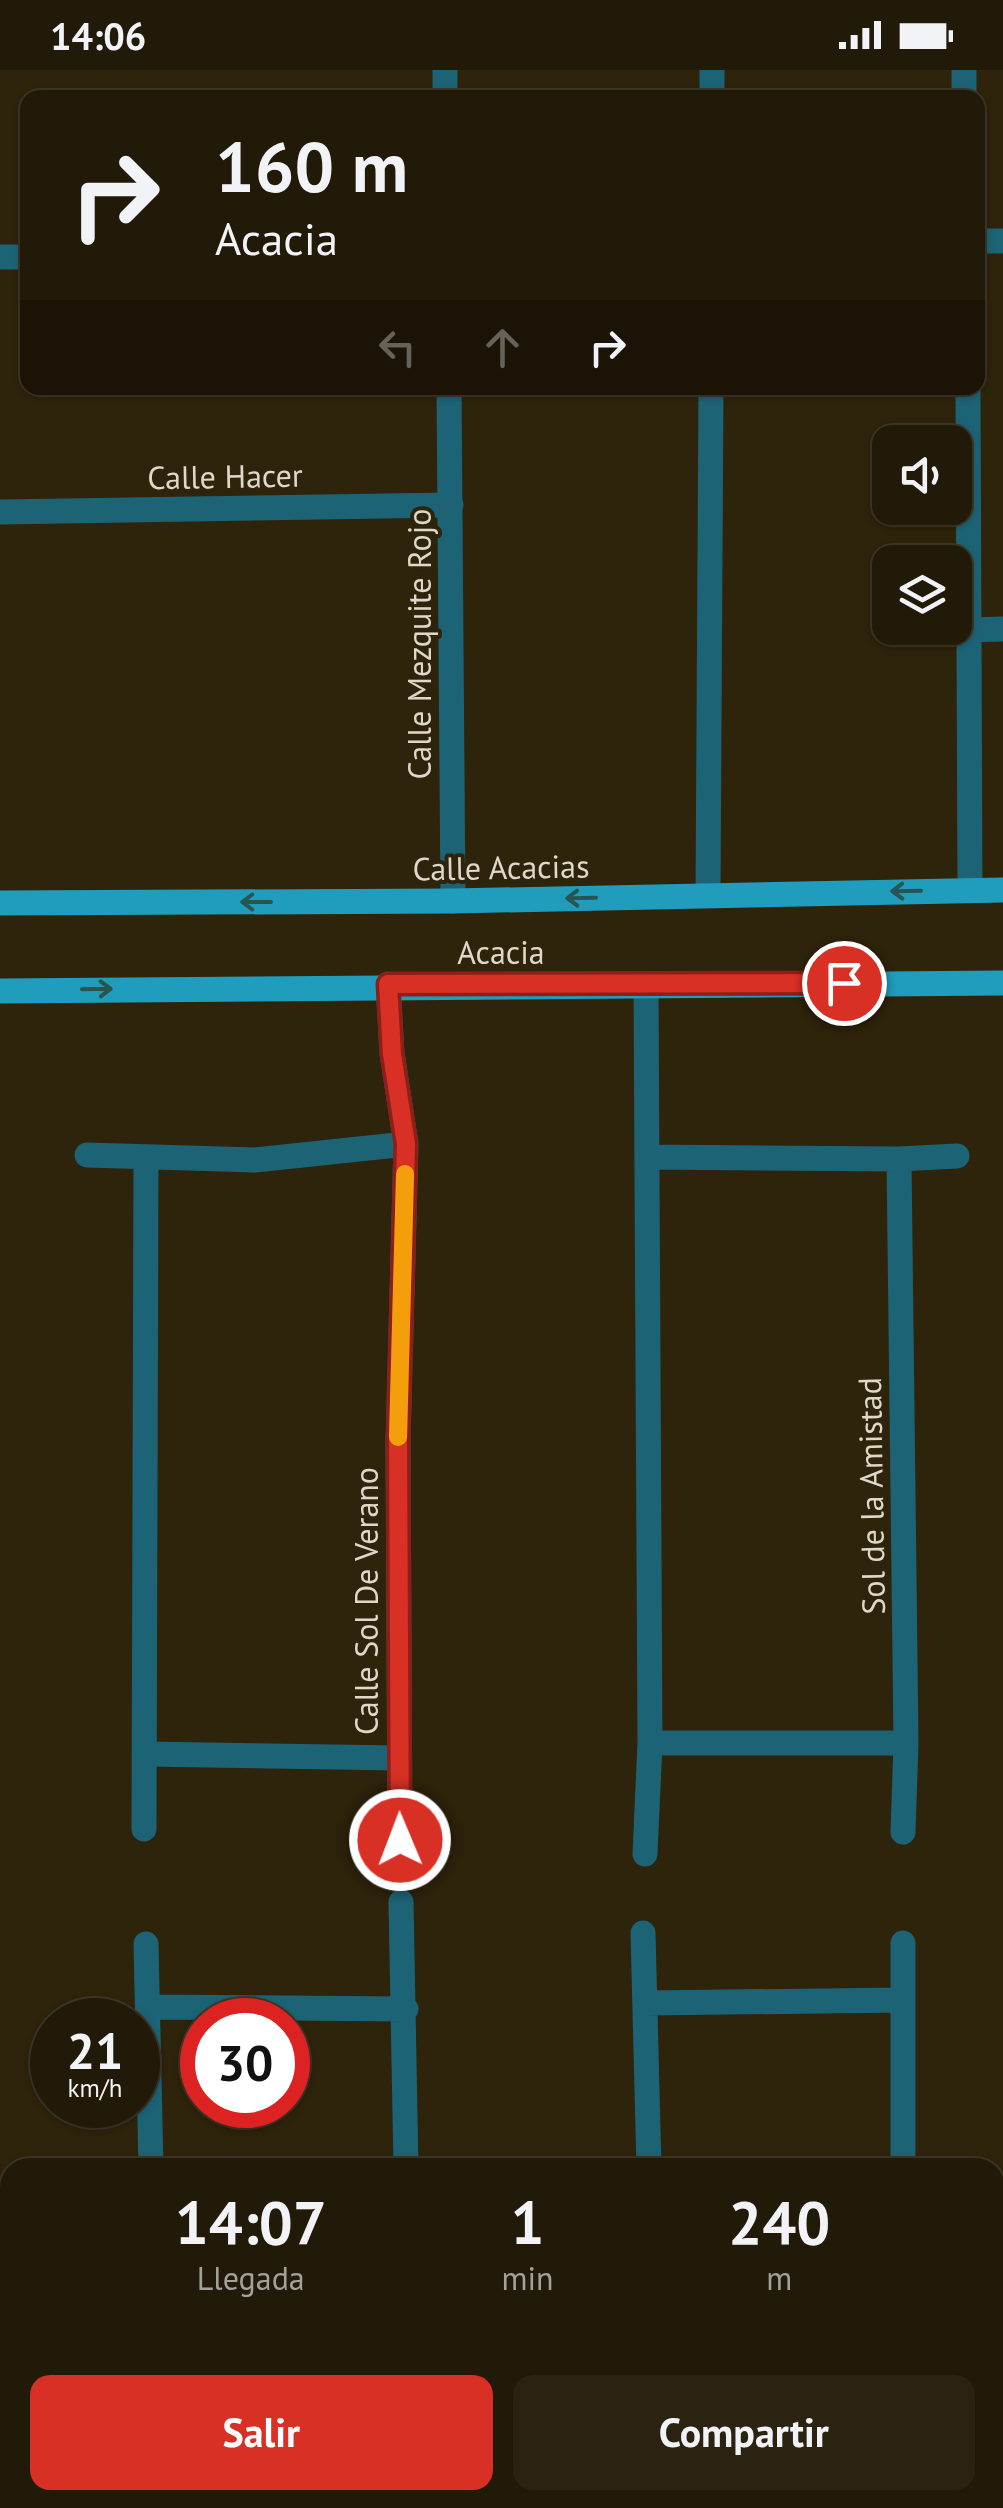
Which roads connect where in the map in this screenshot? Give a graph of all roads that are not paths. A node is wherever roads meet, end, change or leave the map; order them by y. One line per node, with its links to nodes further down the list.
1 (450, 395): 4 (street, Calle Mezquite Rojo)
2 (710, 395): 12 (street)
3 (968, 395): 6 (street)
4 (451, 505): 5 (street, Calle Hacer); 13 (street, Calle Mezquite Rojo)
5 (0, 512)
6 (968, 545)
7 (1003, 629): 8 (street)
8 (972, 630)
9 (968, 645): 10 (street)
10 (970, 890): 11 (main road, Calle Acacias); 12 (main road, Calle Acacias, one-way to 12)
11 (1003, 890)
12 (708, 894): 13 (main road, Calle Acacias, one-way to 13)
13 (453, 901): 14 (main road, Calle Acacias, one-way to 14)
14 (0, 904)
15 (1003, 983): 17 (main road, Acacia)
16 (388, 984): 17 (main road, Acacia); 18 (main road, Acacia, one-way to 16); 19 (street, Calle Sol De Verano)
17 (646, 984): 22 (street)
18 (0, 990)
19 (406, 1144): 23 (street); 28 (street, Calle Sol De Verano)
20 (87, 1154): 23 (street)
21 (957, 1156): 24 (street)
22 (648, 1157): 24 (street); 25 (street)
23 (146, 1158): 27 (street)
24 (899, 1160): 26 (street, Sol de la Amistad)
25 (650, 1743): 26 (street); 32 (street)
26 (906, 1743): 30 (street, Sol de la Amistad)
27 (146, 1754): 28 (street, Calle Sol De Verano); 29 (street)
28 (398, 1758): 31 (street, Calle Sol De Verano)
29 (144, 1829)
30 (904, 1832)
31 (400, 1840)
32 (645, 1854)
33 (401, 1902): 41 (street)
34 (643, 1933): 39 (street)
35 (904, 1943): 38 (street)
36 (146, 1944): 37 (street)
37 (149, 1998)
38 (902, 2000): 39 (street); 46 (street)
39 (646, 2003): 45 (street)
40 (160, 2006): 41 (street)
41 (406, 2009): 44 (street)
42 (151, 2128): 43 (street)
43 (151, 2158)
44 (406, 2158)
45 (648, 2158)
46 (904, 2158)

